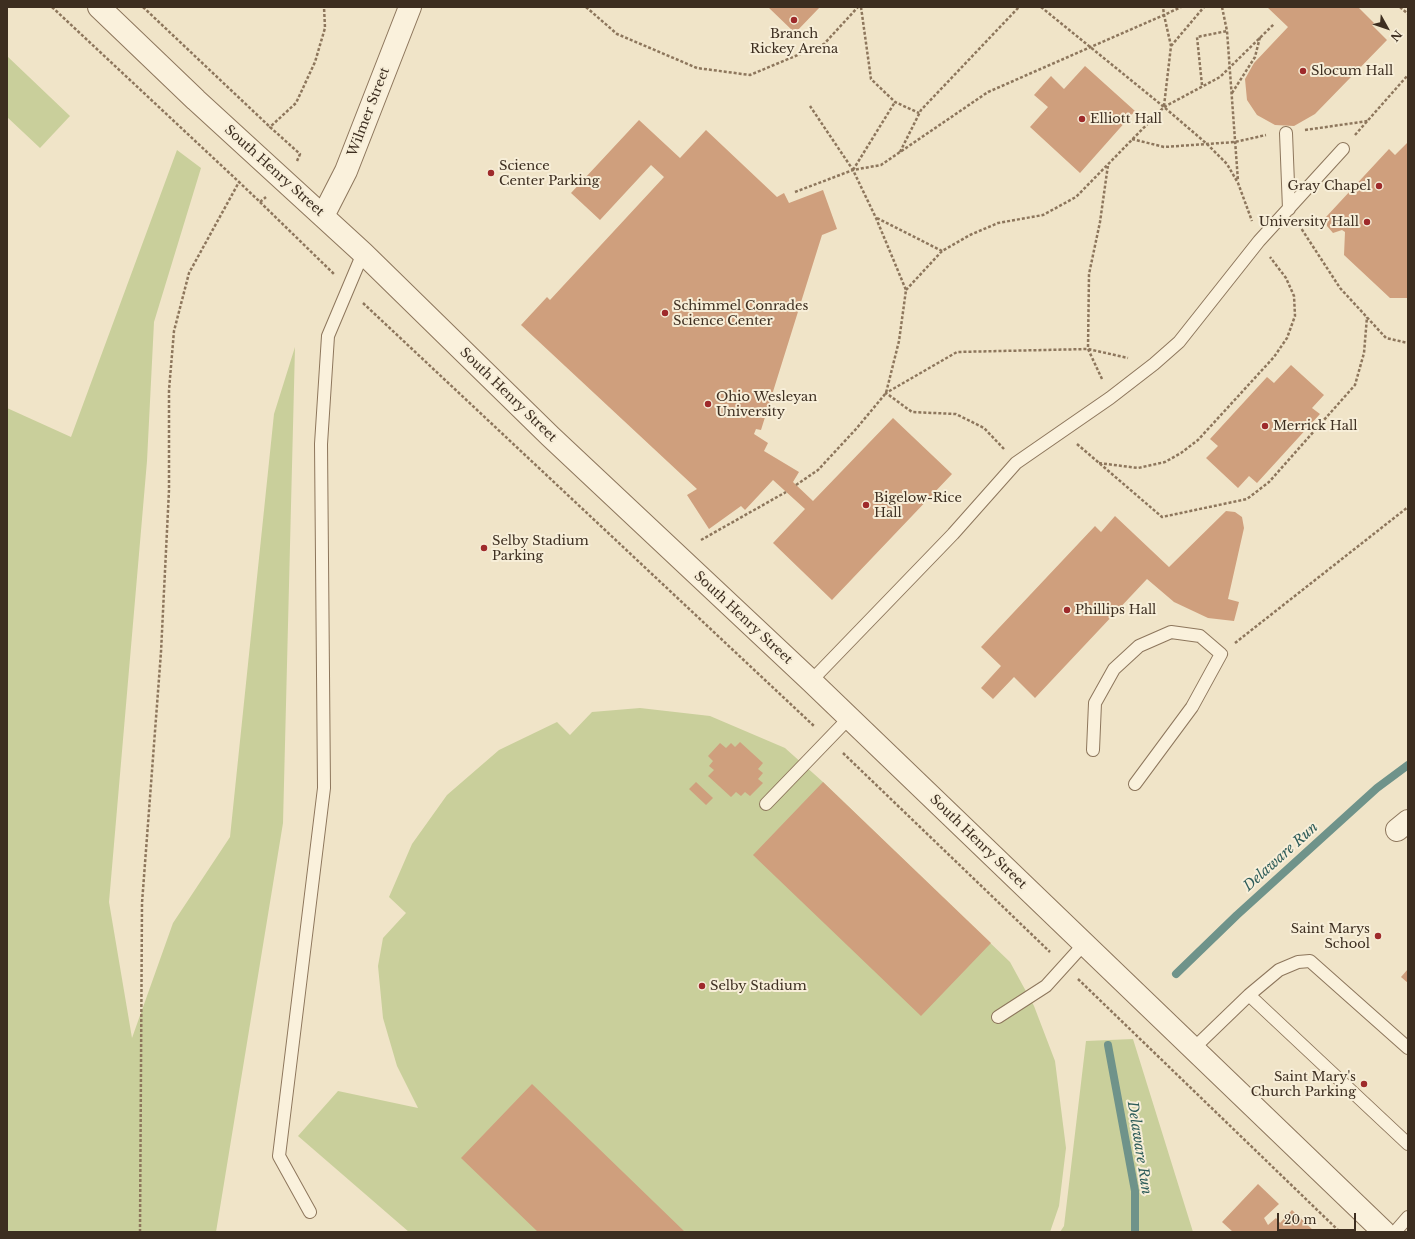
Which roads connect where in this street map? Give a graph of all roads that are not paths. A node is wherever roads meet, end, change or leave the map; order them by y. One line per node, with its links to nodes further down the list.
1 (99, 7): 6 (street, South Henry Street)
2 (410, 7): 6 (street, Wilmer Street)
3 (1286, 132): 5 (lane)
4 (1343, 149): 5 (lane)
5 (1289, 209): 8 (lane)
6 (323, 216): 7 (street, South Henry Street)
7 (362, 253): 8 (street, South Henry Street); 19 (lane)
8 (811, 681): 9 (street, South Henry Street)
9 (849, 718): 12 (lane); 13 (street, South Henry Street)
10 (1093, 750): 11 (lane)
11 (1135, 784)
12 (766, 804)
13 (1084, 944): 15 (lane); 17 (street, South Henry Street)
14 (1249, 995): 16 (lane); 17 (lane); 18 (lane)
15 (998, 1017)
16 (1408, 1048)
17 (1193, 1049): 21 (street, South Henry Street)
18 (1408, 1144)
19 (310, 1212)
20 (1408, 1217): 22 (lane)
21 (1384, 1232)
22 (1395, 1232)

